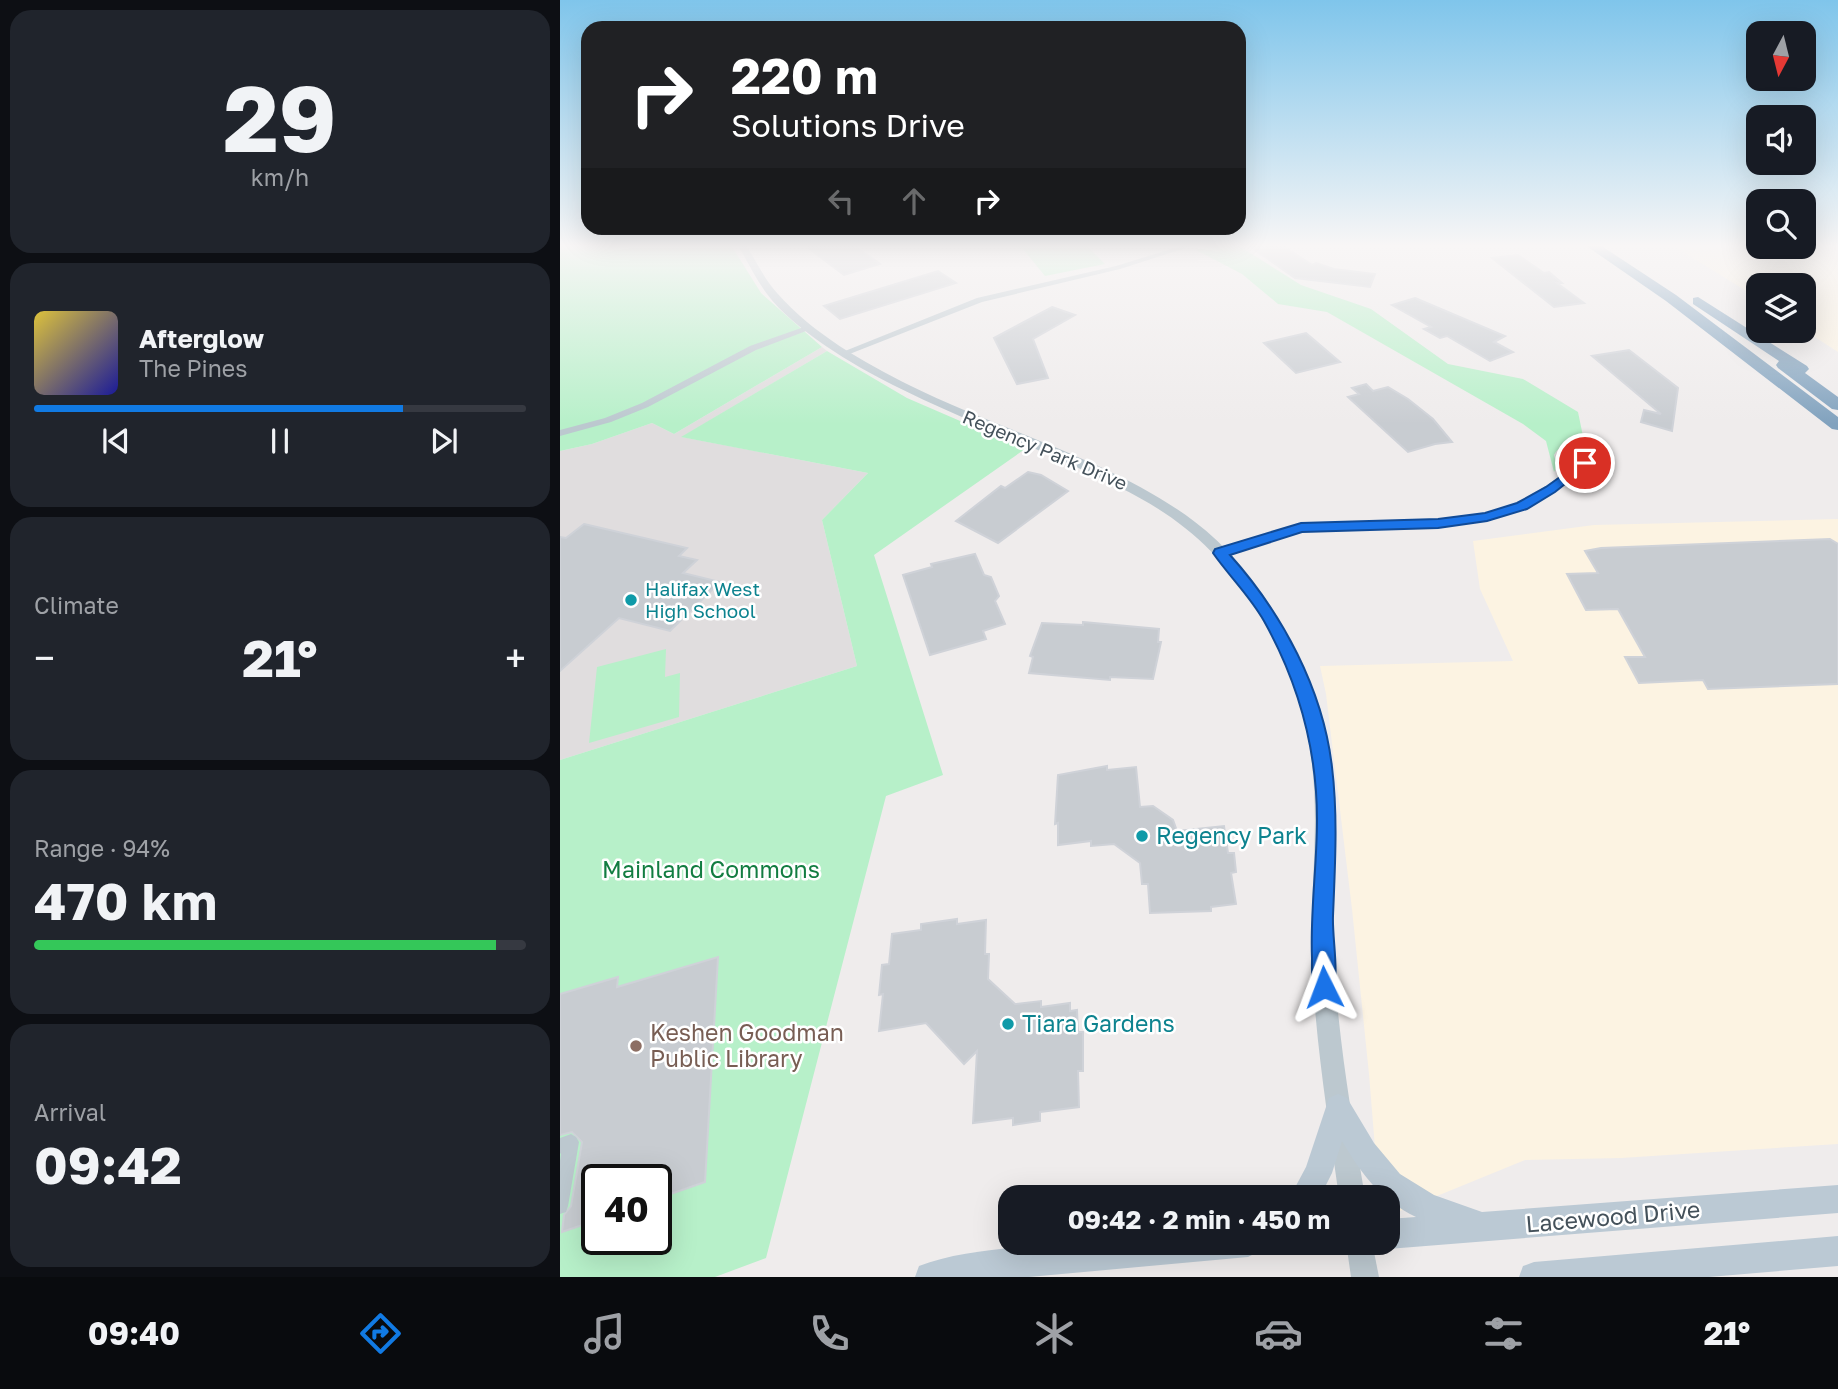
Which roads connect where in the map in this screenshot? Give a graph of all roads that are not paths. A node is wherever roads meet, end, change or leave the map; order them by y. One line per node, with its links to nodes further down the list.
1 (782, 305): 7 (street, Regency Park Drive)
2 (968, 305): 8 (street)
3 (1679, 305): 12 (highway)
4 (1680, 305): 11 (highway)
5 (1698, 305): 10 (highway)
6 (1703, 305): 9 (highway)
7 (812, 329): 8 (street, Regency Park Drive); 13 (street)
8 (844, 353): 15 (street, Regency Park Drive)
9 (1838, 395)
10 (1838, 405)
11 (1838, 425)
12 (1838, 431)
13 (560, 433)
14 (1585, 463): 15 (street)
15 (1220, 553): 16 (street, Regency Park Drive)
16 (1338, 1107): 18 (main road); 19 (street, Regency Park Drive); 22 (main road)
17 (560, 1146): 21 (street)
18 (1311, 1185)
19 (1350, 1185)
20 (1838, 1199): 22 (main road, Lacewood Drive)
21 (560, 1206)
22 (1488, 1228): 23 (main road, Lacewood Drive)
23 (1400, 1233)
24 (1838, 1251): 27 (main road)
25 (1107, 1255): 26 (main road)
26 (930, 1277)
27 (1534, 1277)

